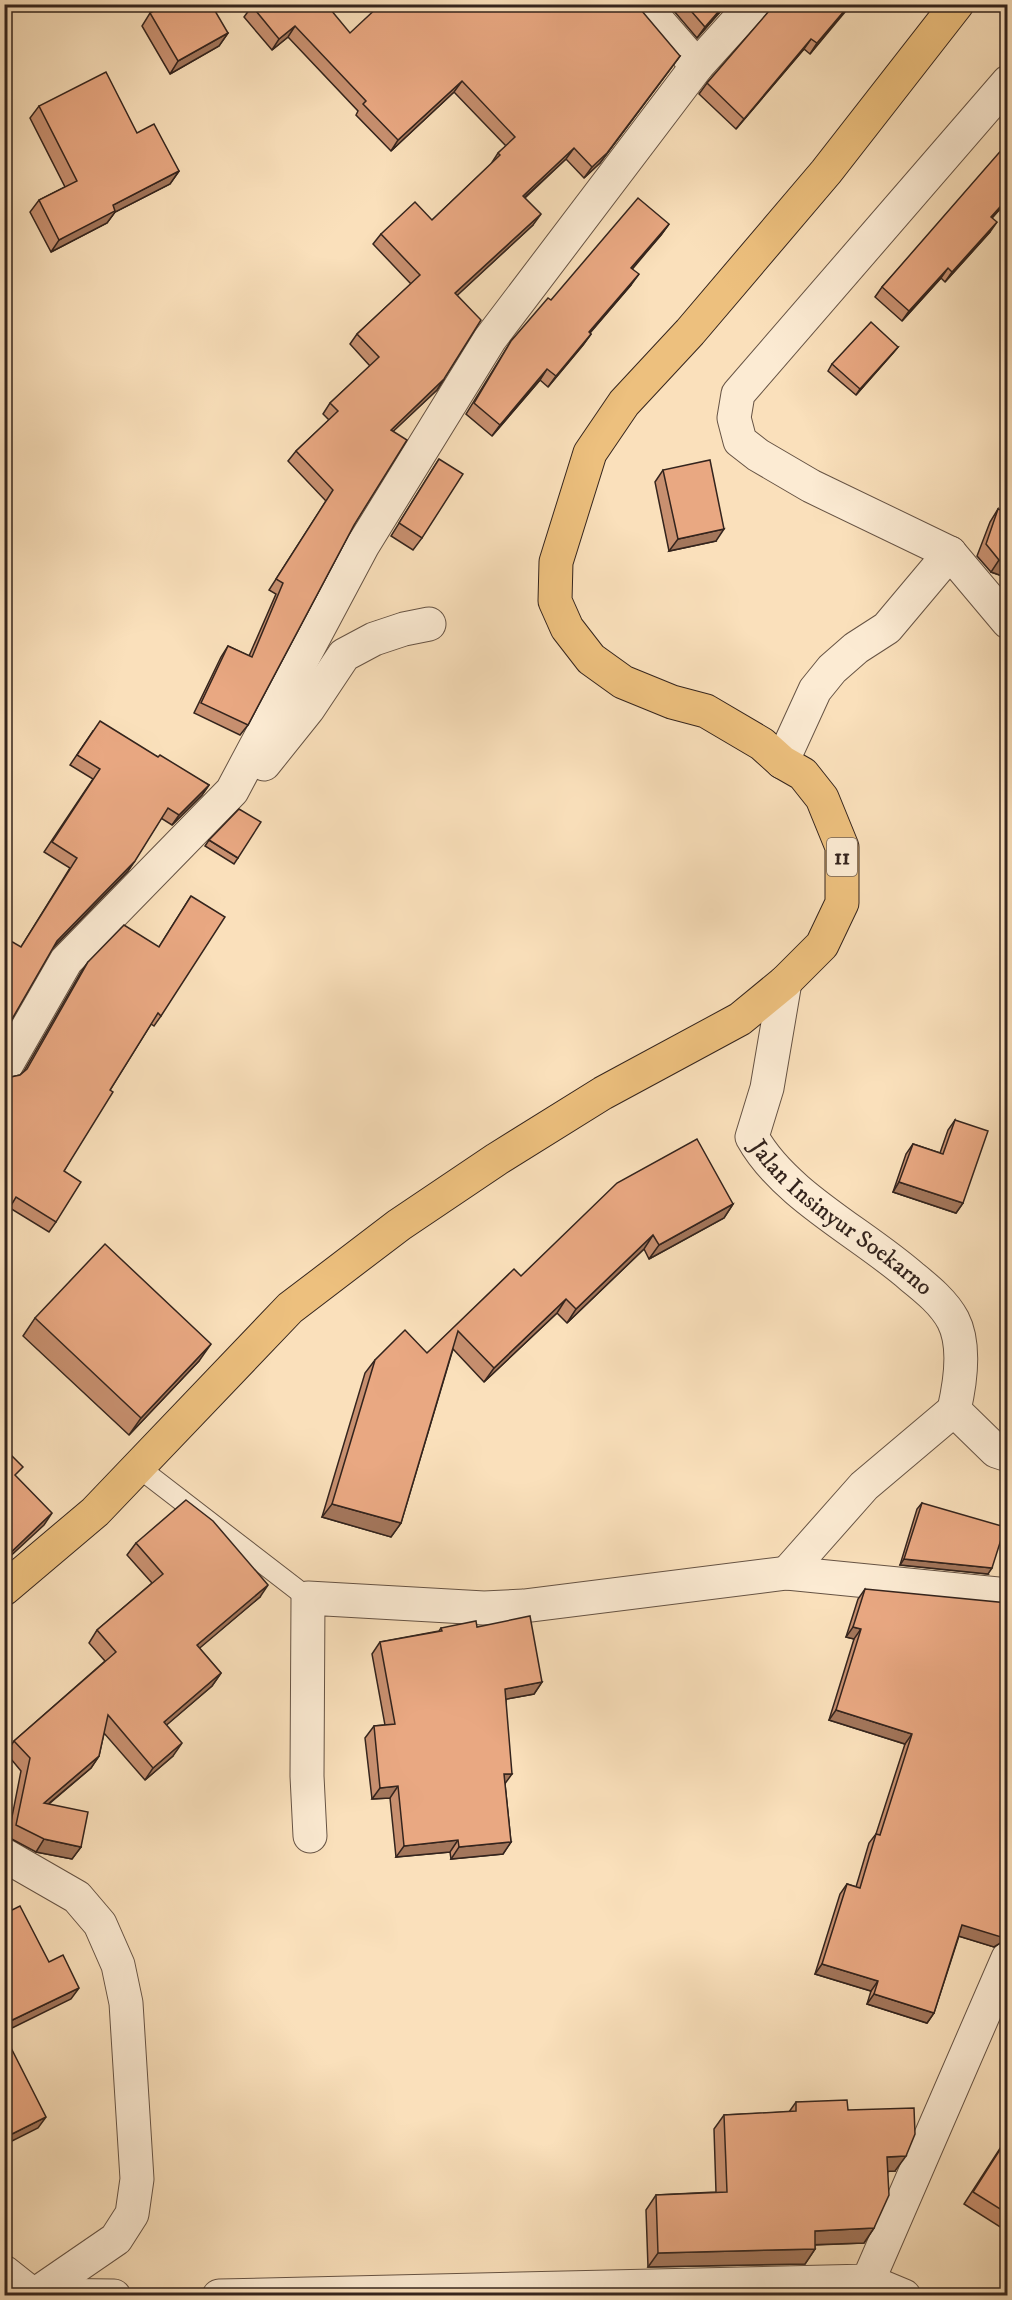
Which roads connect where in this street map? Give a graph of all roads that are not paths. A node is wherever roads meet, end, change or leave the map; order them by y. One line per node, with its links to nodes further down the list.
1 (643, 4): 4 (street)
2 (753, 4): 4 (street)
3 (957, 4): 9 (highway, 11)
4 (698, 66): 10 (street)
5 (1008, 82): 6 (street)
6 (950, 553): 7 (street); 9 (street)
7 (1008, 622)
8 (429, 624): 10 (street)
9 (782, 762): 11 (highway, 11)
10 (232, 791): 12 (street)
11 (785, 982): 13 (street, Jalan Insinyur Soekarno); 15 (highway, 11)
12 (4, 1069)
13 (954, 1410): 14 (street); 16 (street)
14 (1008, 1455)
15 (138, 1467): 17 (highway, 11); 19 (lane)
16 (787, 1573): 18 (street); 19 (street)
17 (4, 1589)
18 (1008, 1595)
19 (308, 1598): 20 (street)
20 (310, 1836)
21 (4, 1855): 25 (street)
22 (1008, 1958): 24 (street)
23 (4, 2272): 25 (street)
24 (868, 2281): 27 (street); 28 (street)
25 (33, 2295): 26 (street)
26 (114, 2295)
27 (219, 2295)
28 (904, 2295)

